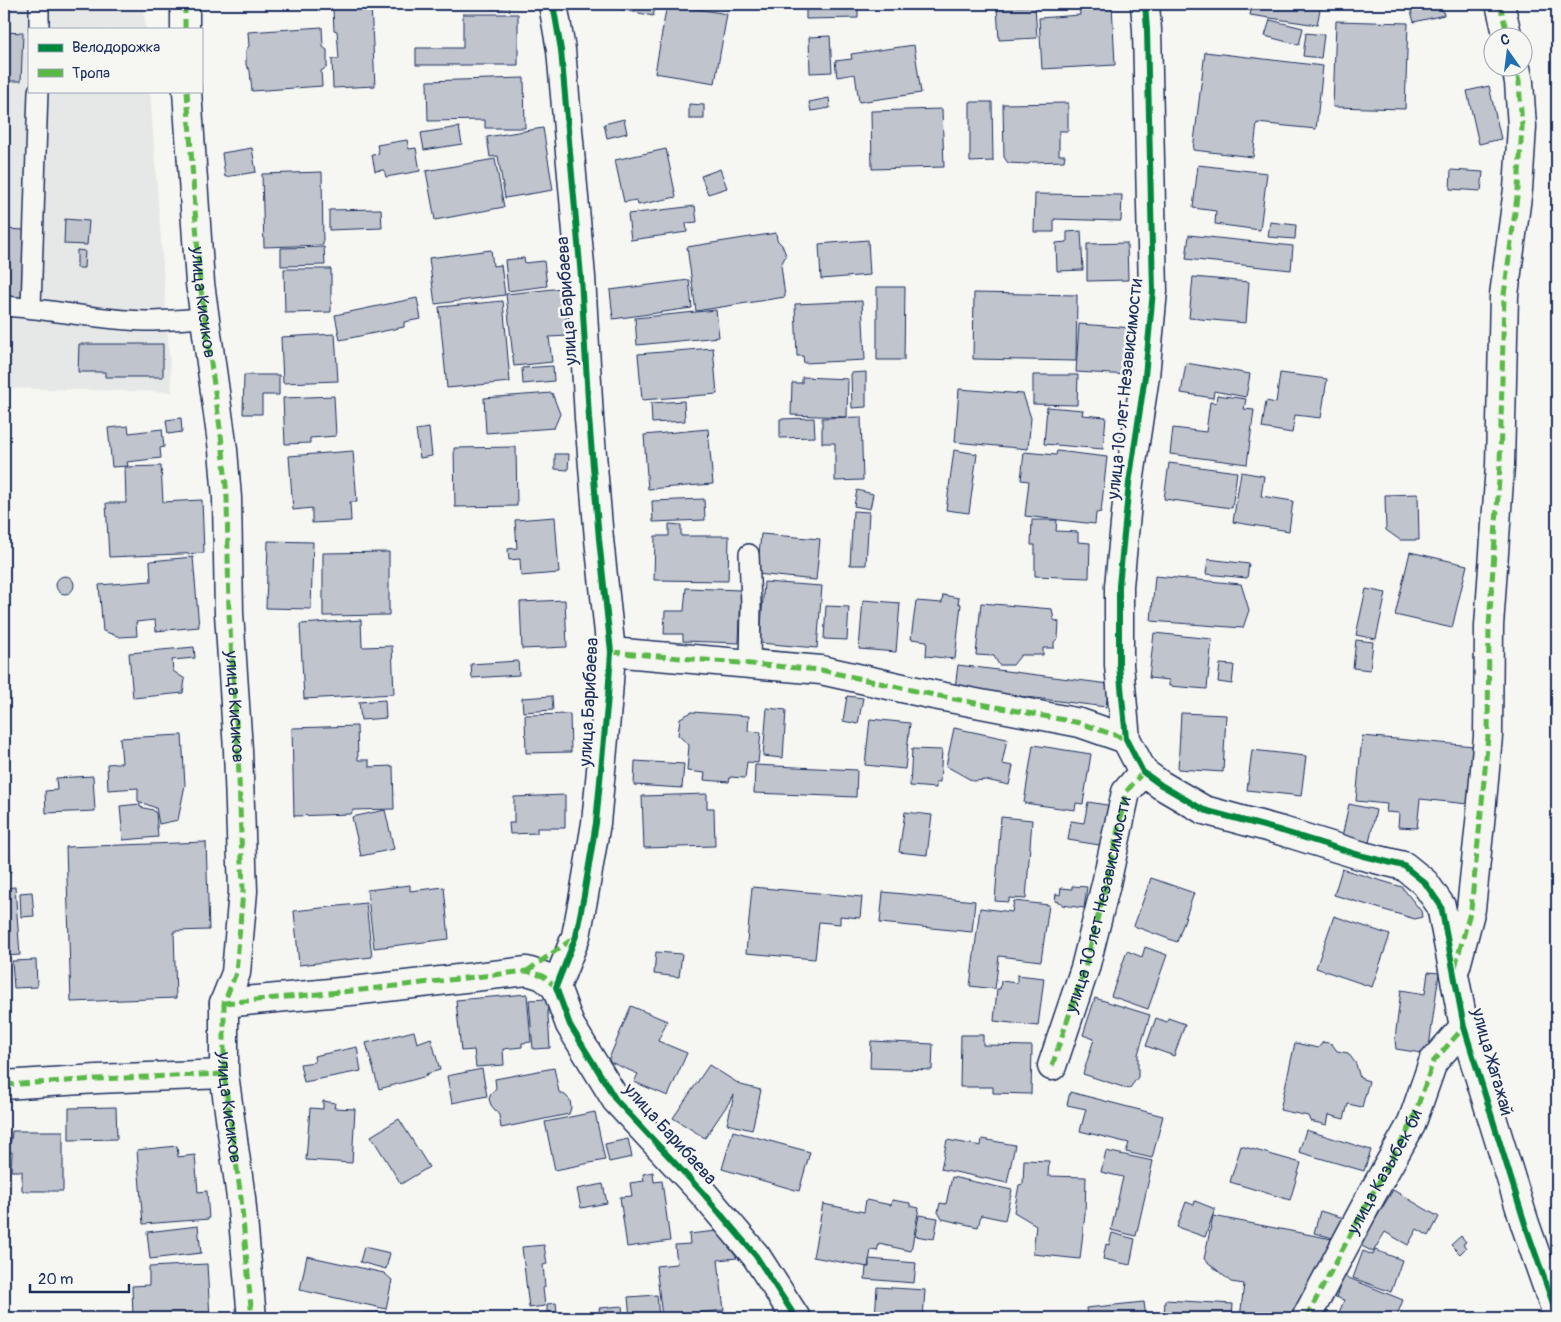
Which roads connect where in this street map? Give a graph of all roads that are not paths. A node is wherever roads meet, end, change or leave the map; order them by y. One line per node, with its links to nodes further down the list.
1 (39, 4): 6 (lane)
2 (185, 4): 7 (street)
3 (554, 4): 16 (street, улица Барибаева)
4 (1146, 4): 18 (street, улица 10 лет Независимости)
5 (1500, 4): 8 (street)
6 (39, 28)
7 (185, 28)
8 (1506, 28)
9 (1518, 78): 22 (street)
10 (38, 92): 13 (lane)
11 (187, 92): 14 (street, улица Кисиков)
12 (4, 306): 13 (lane)
13 (31, 308): 14 (lane)
14 (204, 318): 24 (street, улица Кисиков)
15 (749, 554): 17 (lane)
16 (611, 652): 17 (street); 20 (street, улица Барибаева)
17 (750, 664): 18 (street)
18 (1126, 739): 19 (street, улица 10 лет Независимости)
19 (1143, 772): 22 (street, улица Жагажай); 26 (street, улица 10 лет Независимости)
20 (576, 936): 21 (street); 23 (street, улица Барибаева)
21 (527, 971): 23 (street); 24 (street)
22 (1454, 972): 25 (street, улица Жагажай)
23 (556, 987): 31 (street, улица Барибаева)
24 (224, 1003): 27 (street, улица Кисиков)
25 (1464, 1027): 29 (street, улица Жагажай); 32 (street, улица Казыбек би)
26 (1052, 1066)
27 (224, 1074): 28 (street); 30 (street, улица Кисиков)
28 (4, 1085)
29 (1557, 1315)
30 (252, 1318)
31 (796, 1318)
32 (1306, 1318)

